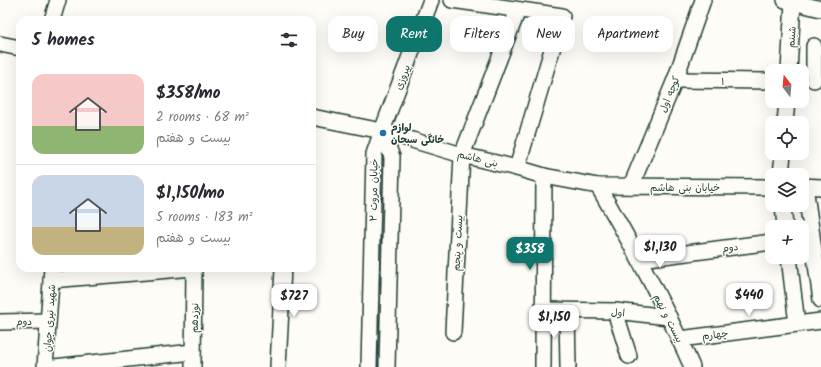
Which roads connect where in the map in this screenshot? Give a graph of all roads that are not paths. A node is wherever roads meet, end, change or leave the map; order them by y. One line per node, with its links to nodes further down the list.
1 (58, 0): 8 (street)
2 (431, 0): 17 (street, پیروزی)
3 (452, 0): 7 (street)
4 (703, 0): 13 (street, کوچه اول)
5 (789, 1): 6 (street); 12 (street, شبنم)
6 (821, 9)
7 (518, 10): 18 (street, بیست و پنجم); 19 (street)
8 (53, 16)
9 (0, 44): 11 (street)
10 (814, 46): 15 (street)
11 (16, 47)
12 (789, 64)
13 (675, 80): 14 (street, ۱); 22 (street, کوچه اول)
14 (765, 81)
15 (812, 81)
16 (316, 118): 17 (street, بنی هاشم)
17 (382, 131): 18 (street, بنی هاشم); 50 (street, خیابان مروت ۲); 51 (street, خیابان مروت ۲)
18 (462, 155): 19 (street, بنی هاشم); 43 (street, بیست و پنجم)
19 (517, 168): 20 (street, بنی هاشم)
20 (544, 176): 21 (street, بنی هاشم); 35 (street)
21 (598, 186): 22 (street, خیابان بنی هاشم); 28 (street, بیست و نهم)
22 (631, 186): 24 (street, خیابان بنی هاشم)
23 (809, 186): 25 (street)
24 (765, 187)
25 (821, 187)
26 (808, 212): 34 (street)
27 (765, 243): 28 (street, دوم)
28 (640, 259): 38 (street, بیست و نهم)
29 (790, 264): 42 (street)
30 (99, 272): 33 (street)
31 (194, 272): 46 (street, نوزدهم)
32 (283, 272): 49 (street)
33 (52, 274): 39 (street, شهید نیری جوان)
34 (821, 300)
35 (544, 310): 36 (street, اول); 52 (street)
36 (567, 311): 37 (street, اول); 53 (street)
37 (615, 311): 38 (street, اول); 45 (street)
38 (669, 317): 44 (street, بیست و نهم)
39 (48, 321): 41 (street, دوم); 47 (street, شهید نیری جوان)
40 (821, 321): 42 (street, چهارم)
41 (0, 322)
42 (797, 324): 44 (street, چهارم)
43 (453, 332)
44 (680, 339): 54 (street, بیست و نهم)
45 (629, 356)
46 (193, 360): 48 (street)
47 (45, 367)
48 (54, 367)
49 (278, 367)
50 (370, 367)
51 (387, 367)
52 (543, 367)
53 (568, 367)
54 (692, 367)

